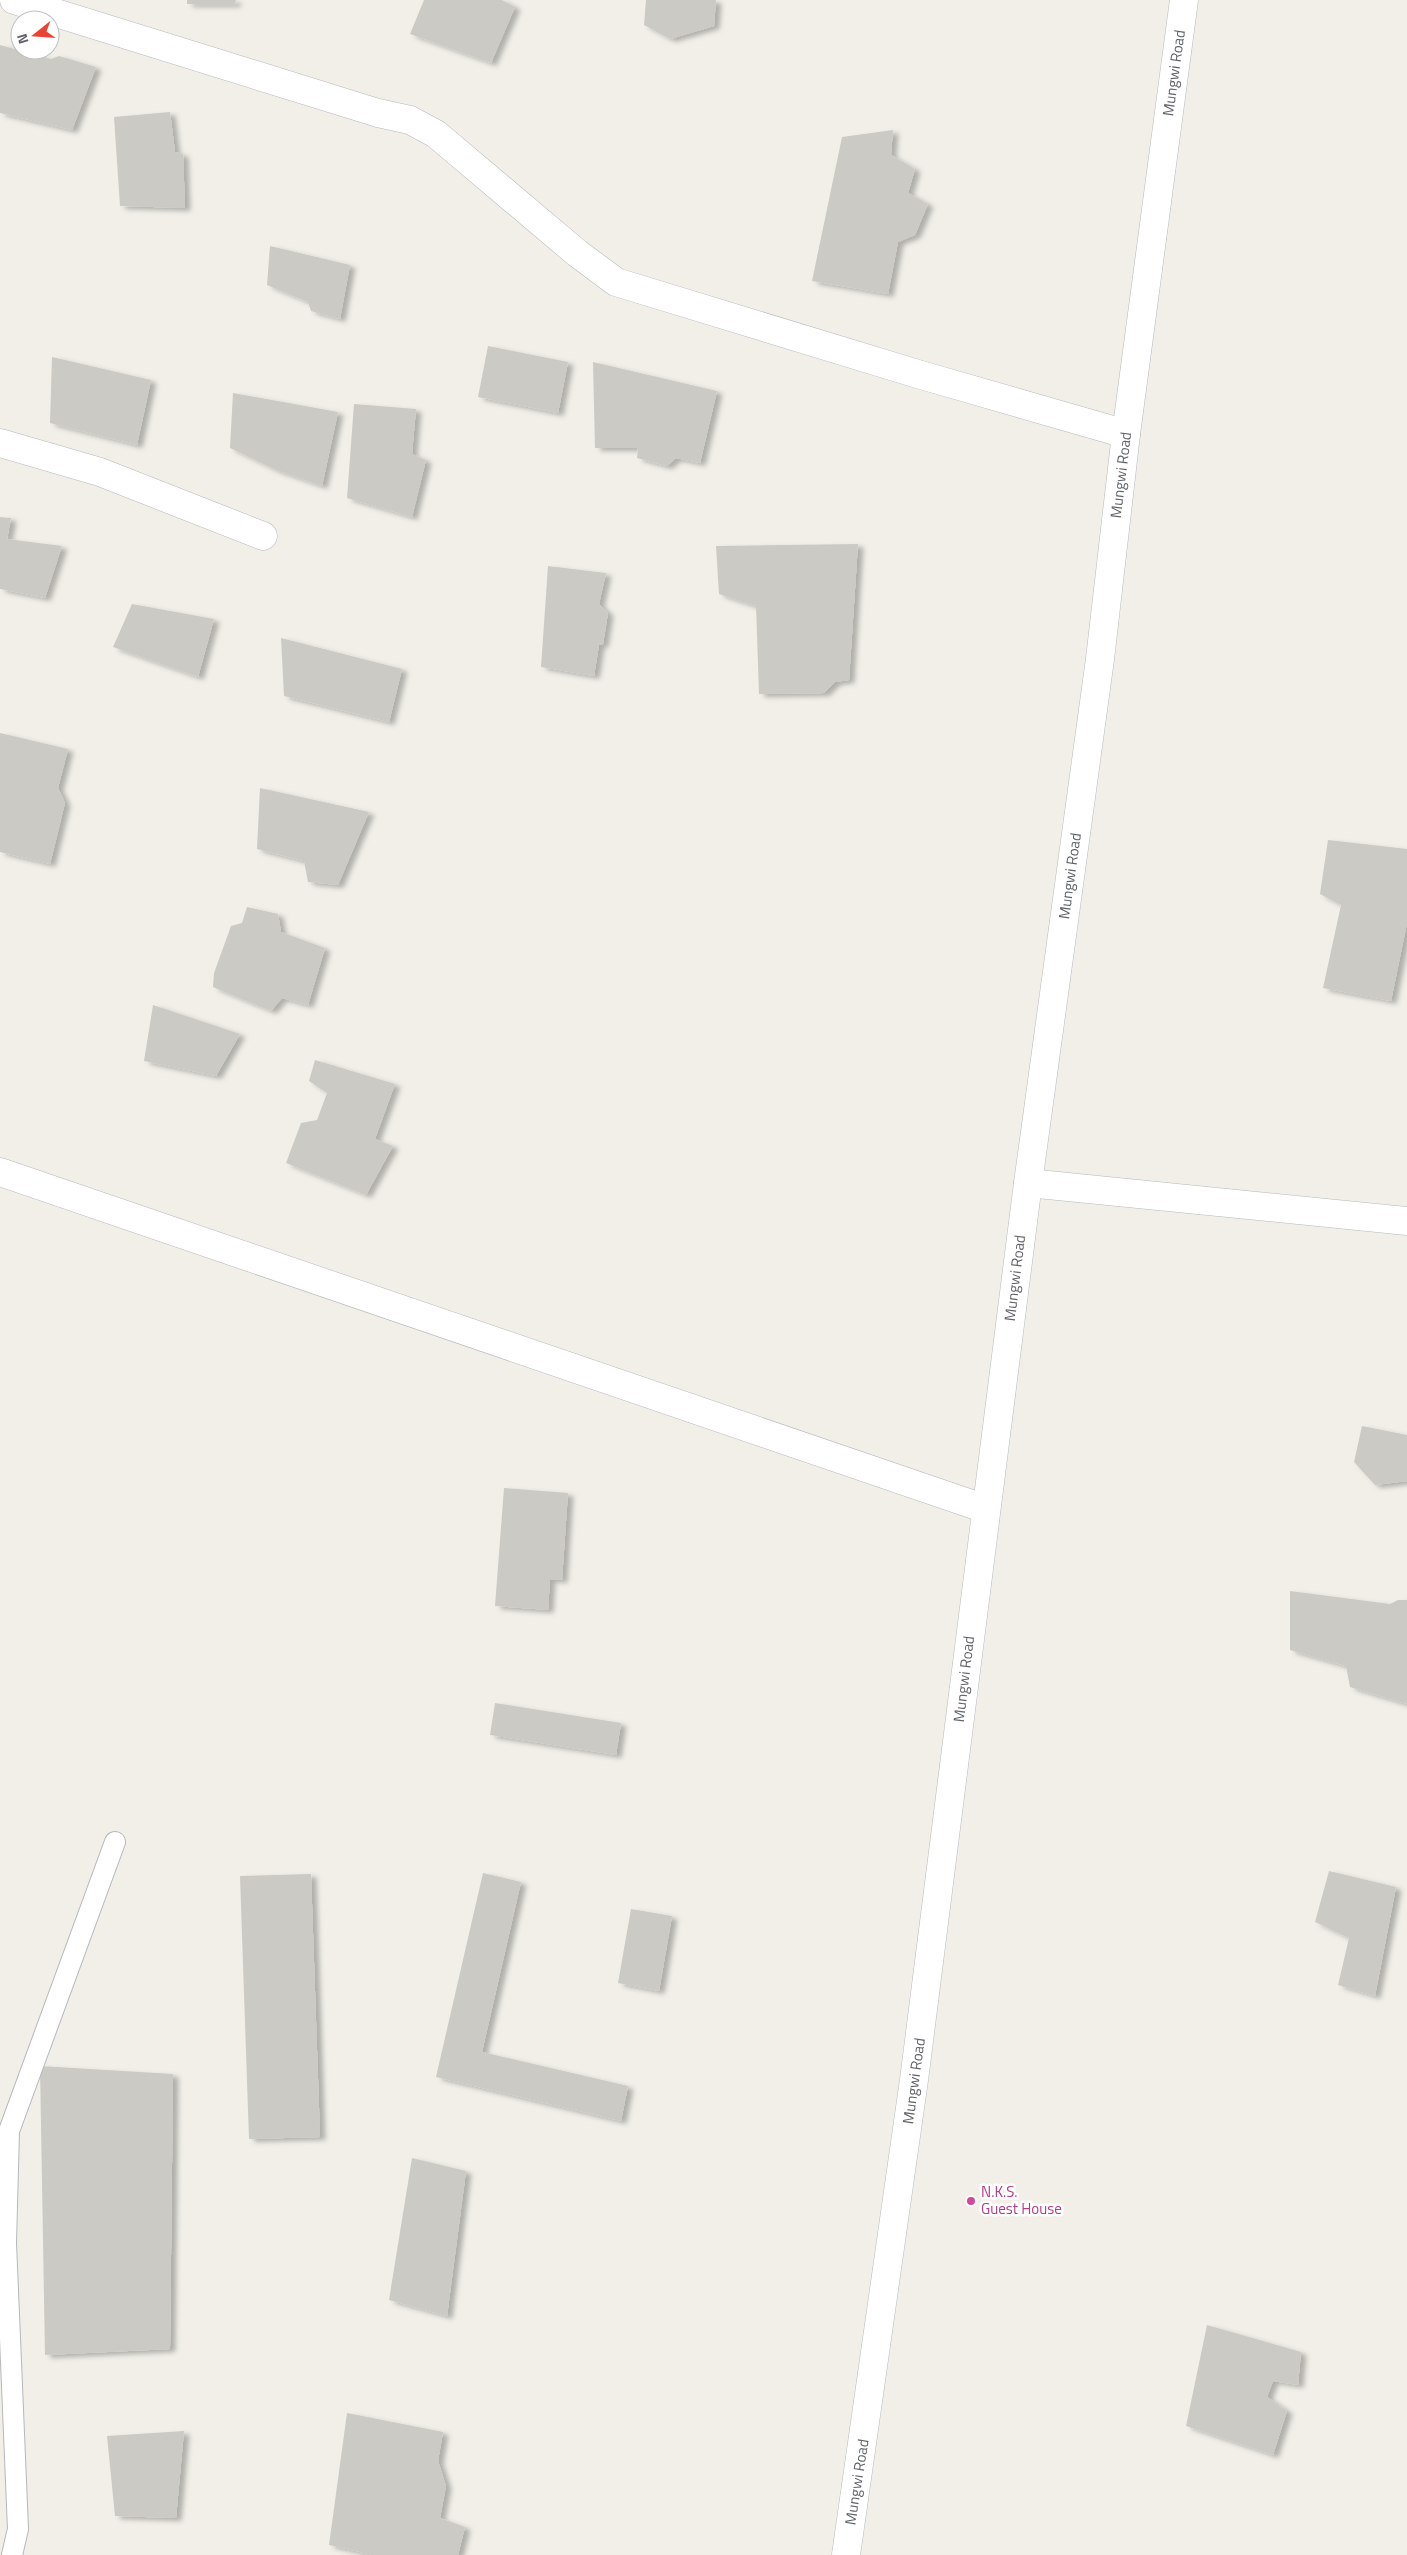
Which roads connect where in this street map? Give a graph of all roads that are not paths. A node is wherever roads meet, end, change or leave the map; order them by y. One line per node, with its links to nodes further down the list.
1 (14, 0): 3 (street)
2 (1184, 0): 3 (street, Mungwi Road)
3 (1126, 434): 7 (street, Mungwi Road)
4 (0, 443): 5 (street)
5 (263, 536)
6 (0, 1172): 9 (street)
7 (1028, 1183): 8 (street); 9 (street, Mungwi Road)
8 (1407, 1221)
9 (986, 1509): 12 (street, Mungwi Road)
10 (115, 1842): 11 (lane)
11 (12, 2555)
12 (846, 2555)

